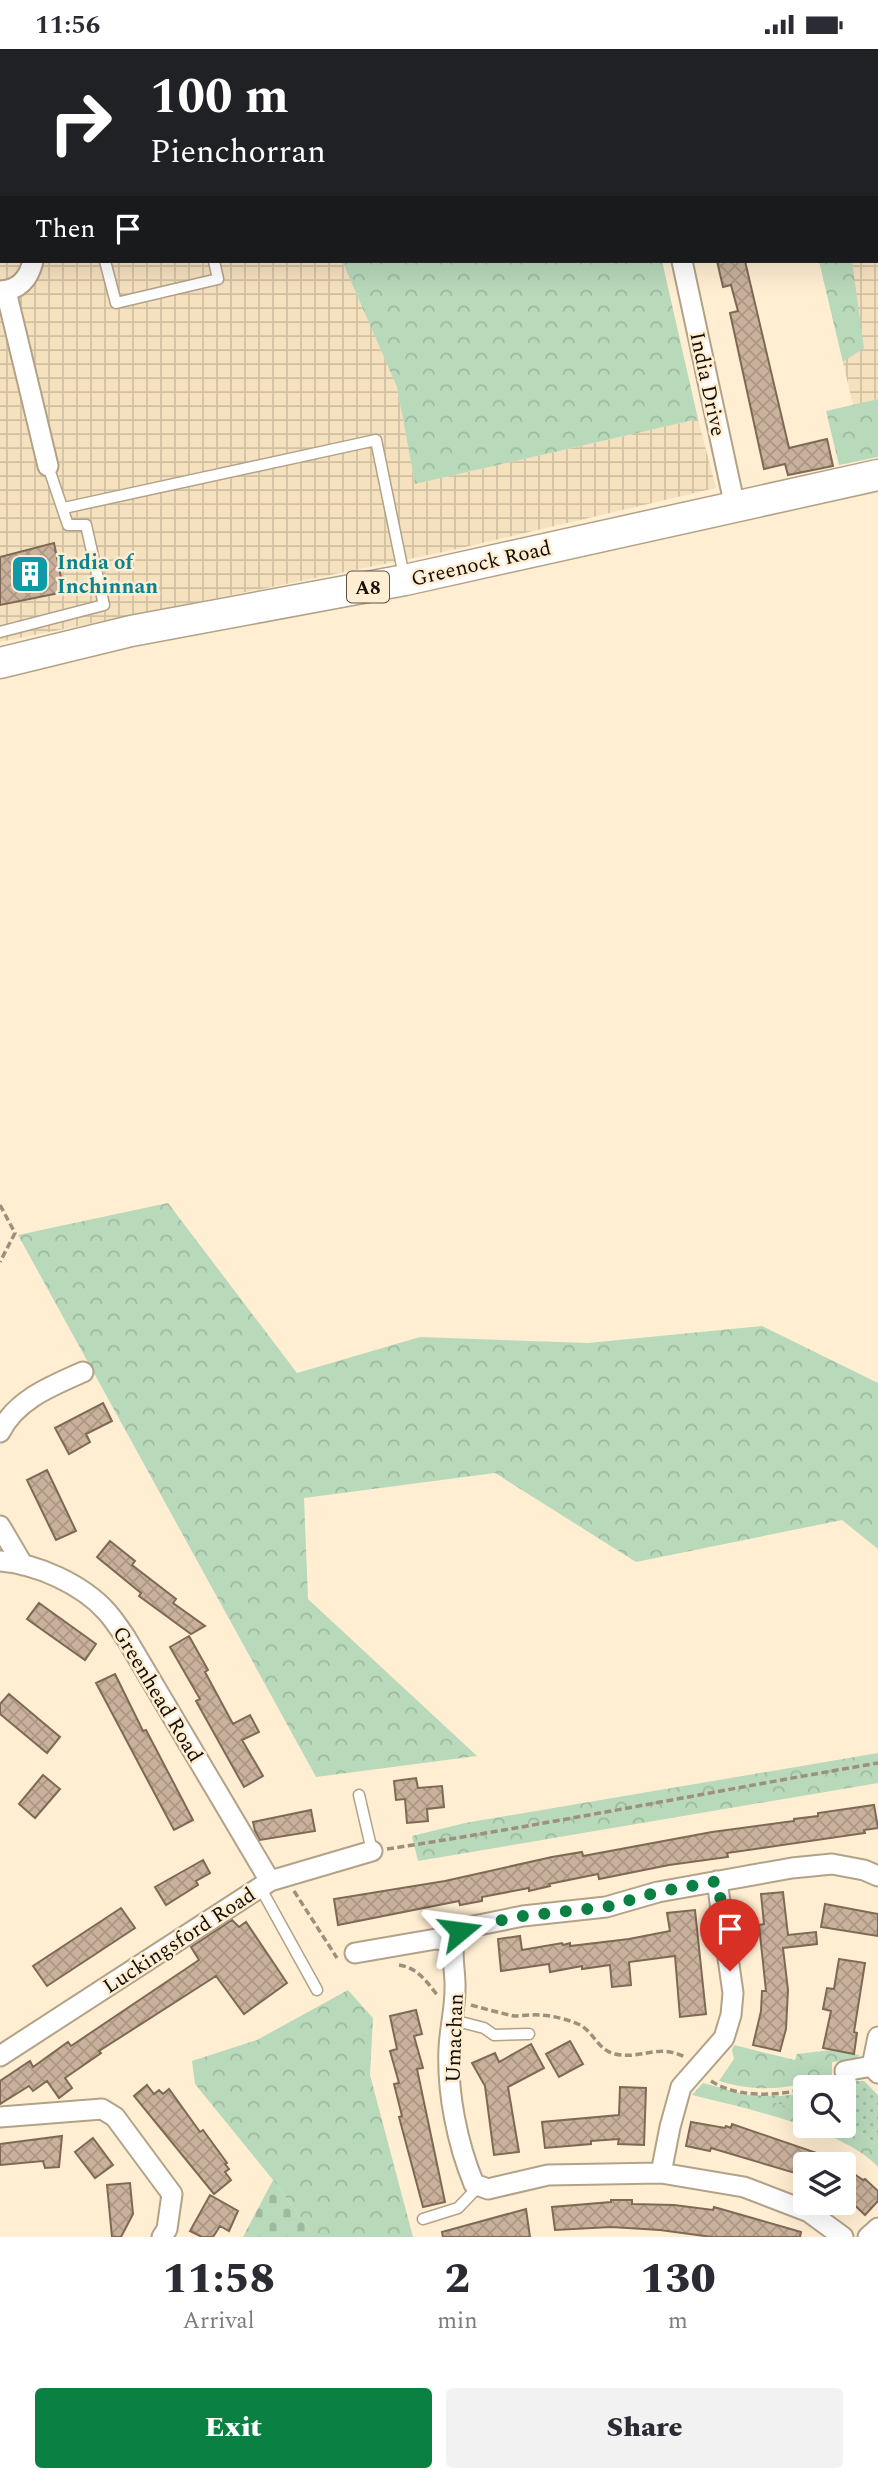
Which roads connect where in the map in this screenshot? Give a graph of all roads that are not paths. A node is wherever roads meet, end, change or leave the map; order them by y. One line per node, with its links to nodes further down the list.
1 (32, 263): 5 (street)
2 (106, 263): 3 (lane)
3 (214, 263)
4 (682, 263): 8 (street, India Drive)
5 (3, 291): 6 (street)
6 (48, 466): 9 (lane)
7 (878, 475): 8 (main road, Greenock Road / A8)
8 (735, 507): 10 (main road, Greenock Road / A8)
9 (64, 508): 10 (lane); 11 (lane)
10 (405, 580): 11 (main road, Greenock Road / A8)
11 (87, 626): 12 (lane); 13 (main road, Greenock Road / A8)
12 (0, 632)
13 (0, 663)
14 (83, 1372): 15 (street)
15 (0, 1432)
16 (0, 1526): 18 (street)
17 (0, 1561): 18 (street, Greenhead Road)
18 (23, 1565): 23 (street, Greenhead Road)
19 (359, 1795): 20 (lane)
20 (372, 1851): 23 (street, Luckingsford Road)
21 (878, 1876): 22 (street)
22 (718, 1881): 24 (street); 34 (street)
23 (265, 1884): 26 (lane); 30 (street, Luckingsford Road)
24 (454, 1942): 25 (street); 27 (street, Umachan)
25 (355, 1953)
26 (317, 1990)
27 (453, 2020): 28 (lane); 35 (street, Umachan)
28 (529, 2034)
29 (878, 2037): 31 (street)
30 (0, 2056)
31 (875, 2069): 32 (street)
32 (845, 2071)
33 (0, 2117): 38 (street)
34 (661, 2172): 35 (street); 39 (street)
35 (480, 2186): 36 (lane)
36 (423, 2219)
37 (878, 2228): 40 (street)
38 (162, 2237)
39 (843, 2237)
40 (868, 2237)

